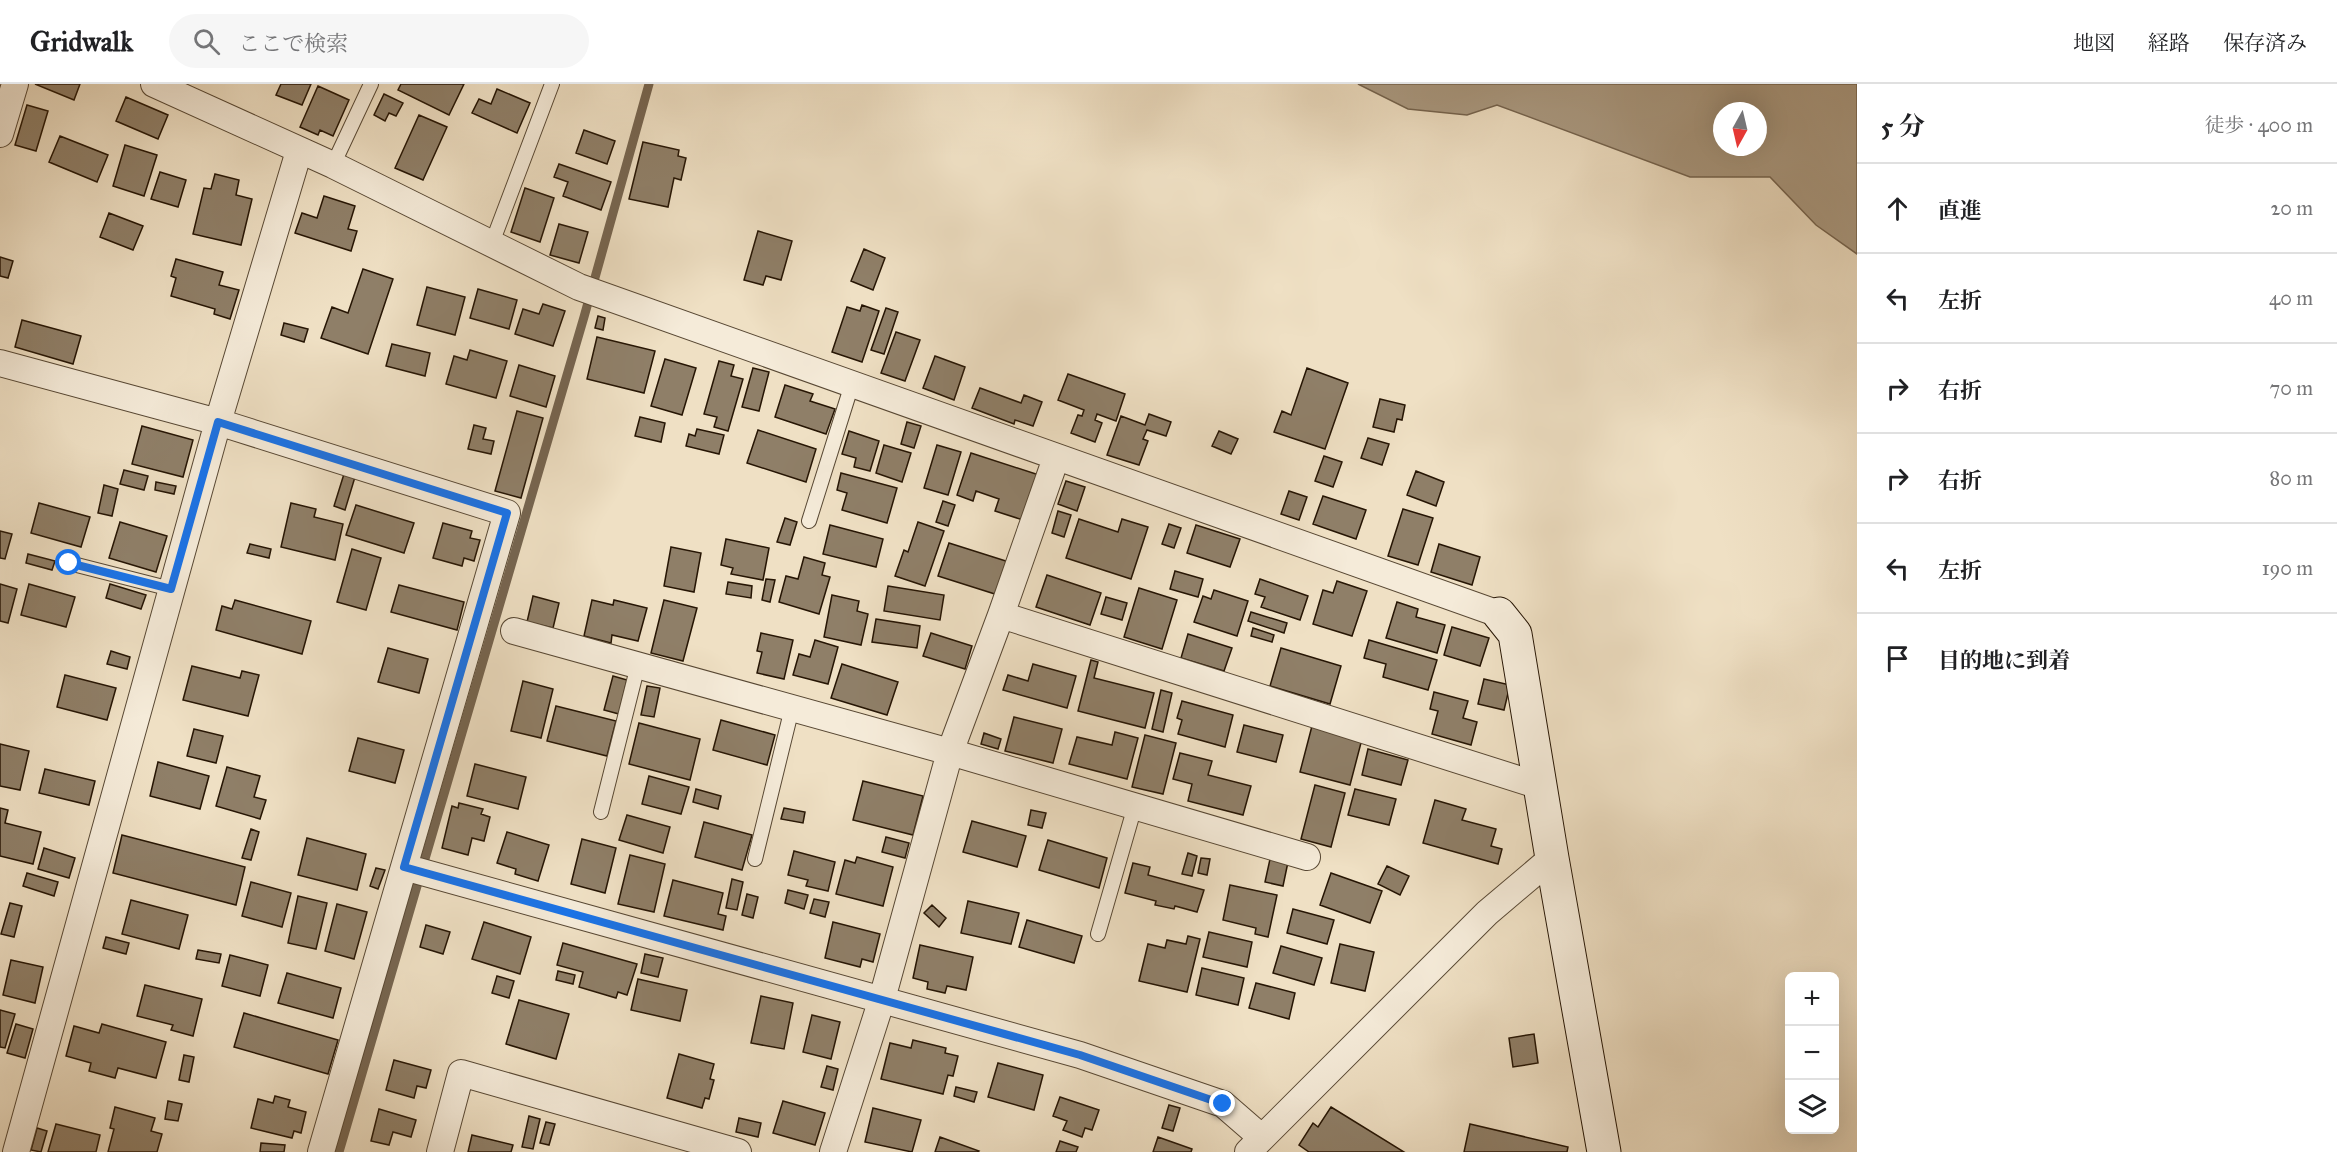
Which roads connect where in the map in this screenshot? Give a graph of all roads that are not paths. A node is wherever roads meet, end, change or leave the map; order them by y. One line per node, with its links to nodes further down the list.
1 (15, 84): 5 (street)
2 (154, 84): 6 (street)
3 (371, 84): 7 (lane)
4 (552, 84): 8 (lane)
5 (0, 134)
6 (299, 151): 7 (street); 11 (street)
7 (333, 165): 8 (street)
8 (492, 243): 10 (street)
9 (0, 363): 11 (street)
10 (852, 384): 12 (street); 13 (lane)
11 (218, 422): 15 (street); 28 (street)
12 (1056, 458): 16 (street); 17 (street)
13 (809, 521)
14 (69, 563): 15 (lane)
15 (171, 589): 32 (street)
16 (1498, 614): 22 (street)
17 (1001, 615): 21 (street); 22 (street)
18 (514, 631): 19 (street)
19 (638, 665): 20 (street); 24 (lane)
20 (792, 708): 21 (street); 27 (lane)
21 (950, 752): 23 (street); 30 (street)
22 (1540, 786): 26 (street)
23 (1135, 806): 25 (street); 29 (lane)
24 (601, 812)
25 (1307, 857)
26 (1552, 858): 31 (street); 37 (street)
27 (755, 859)
28 (416, 870): 30 (street); 33 (street)
29 (1098, 934)
30 (882, 999): 31 (street); 36 (street)
31 (1254, 1144)
32 (16, 1152)
33 (321, 1152)
34 (440, 1152): 35 (street)
35 (738, 1152)
36 (833, 1152)
37 (1604, 1152)

